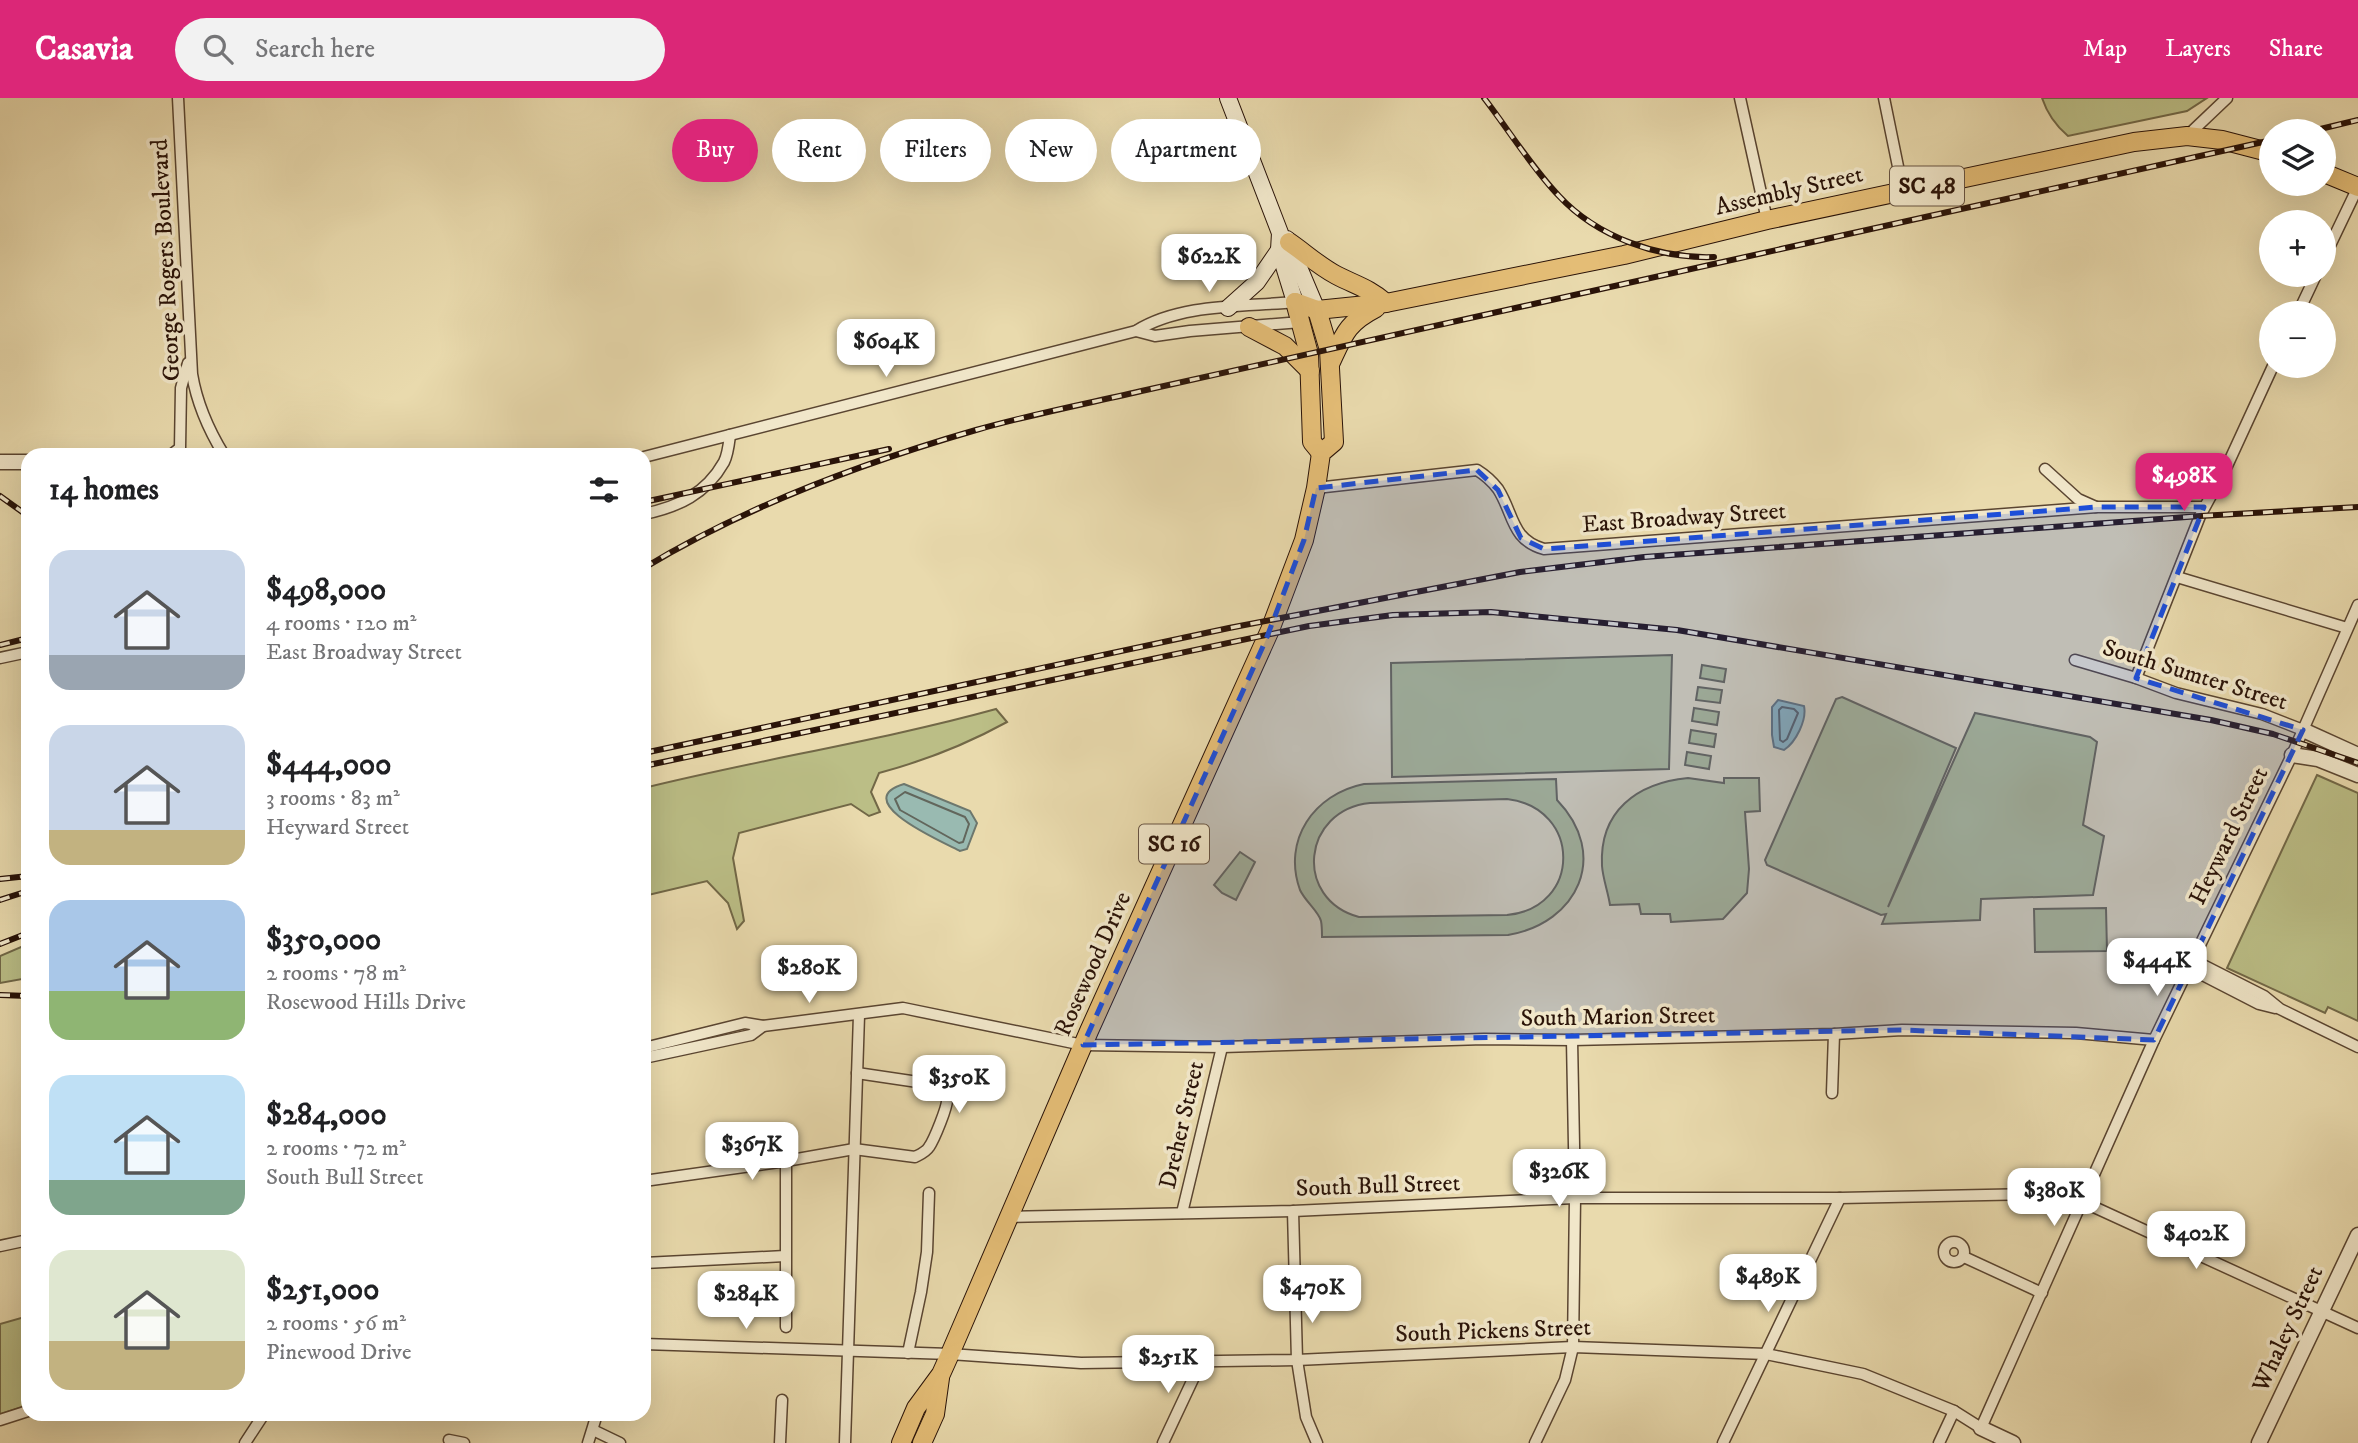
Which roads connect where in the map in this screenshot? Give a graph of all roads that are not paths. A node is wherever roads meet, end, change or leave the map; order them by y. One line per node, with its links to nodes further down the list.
1 (178, 98): 21 (street, George Rogers Boulevard)
2 (1228, 98): 13 (main road, Rosewood Drive)
3 (1740, 98): 11 (street)
4 (1884, 98): 10 (street)
5 (2227, 98): 6 (street)
6 (2187, 136): 7 (main road, Assembly Street / SC 48); 10 (main road, Assembly Street / SC 48)
7 (2259, 150)
8 (2336, 178): 9 (main road)
9 (2358, 187): 12 (street)
10 (1903, 191): 11 (main road, Assembly Street / SC 48)
11 (1767, 220): 15 (main road, Assembly Street / SC 48)
12 (2336, 233)
13 (1283, 242): 14 (main road, Rosewood Drive); 15 (main road); 16 (main road); 17 (main road, Rosewood Drive / SC 16)
14 (1296, 302): 16 (street); 17 (main road, Assembly Street); 18 (main road, Rosewood Drive)
15 (1385, 303): 17 (main road, Assembly Street / SC 48); 22 (main road)
16 (1228, 308): 20 (street)
17 (1317, 310): 18 (main road); 22 (main road, Rosewood Drive / SC 16)
18 (1301, 322): 19 (street); 23 (main road, Rosewood Drive / SC 16)
19 (1249, 327): 20 (street); 23 (main road)
20 (1136, 331): 25 (street)
21 (190, 357): 26 (street); 27 (street, George Rogers Boulevard)
22 (1330, 363): 28 (main road, Rosewood Drive / SC 16)
23 (1310, 371): 28 (main road, Rosewood Drive / SC 16)
24 (2267, 378): 35 (street)
25 (730, 435): 29 (street); 36 (street)
26 (180, 448)
27 (220, 448)
28 (1321, 453): 33 (main road, Rosewood Drive / SC 16)
29 (651, 455)
30 (0, 462): 31 (street)
31 (21, 463)
32 (2045, 469): 34 (street)
33 (1316, 488): 34 (street, East Broadway Street); 54 (main road, Rosewood Drive / SC 16)
34 (2097, 507): 35 (street, East Broadway Street)
35 (2204, 507): 37 (street)
36 (651, 512)
37 (2178, 577): 39 (street); 43 (street)
38 (2358, 606): 39 (street, Heyward Street)
39 (2347, 628): 44 (street, Heyward Street)
40 (21, 654): 41 (street)
41 (0, 658)
42 (2076, 660): 43 (street, South Sumter Street)
43 (2136, 678): 44 (street, South Sumter Street)
44 (2303, 730): 45 (street, Heyward Street); 46 (street)
45 (2292, 755): 47 (street); 48 (street, Heyward Street)
46 (2358, 755)
47 (2358, 775)
48 (2191, 964): 53 (street, Heyward Street); 57 (street)
49 (859, 1015): 50 (street, South Marion Street); 54 (street, South Marion Street); 59 (street)
50 (763, 1026): 55 (street); 58 (street)
51 (1834, 1034): 52 (street, South Marion Street); 53 (street, South Marion Street); 60 (street)
52 (1572, 1040): 56 (street, South Marion Street); 65 (street)
53 (2154, 1040): 67 (street, Heyward Street)
54 (1083, 1045): 56 (street, South Marion Street); 70 (main road, Rosewood Drive / SC 16)
55 (651, 1046)
56 (1222, 1047): 69 (street, Dreher Street)
57 (2358, 1047)
58 (651, 1056)
59 (857, 1073): 61 (street); 61 (street)
60 (1832, 1093)
61 (854, 1149): 62 (street); 83 (street)
62 (786, 1161): 63 (street); 74 (street)
63 (651, 1180)
64 (929, 1193): 84 (street)
65 (1575, 1198): 66 (street, South Bull Street); 68 (street, South Bull Street); 82 (street)
66 (1840, 1198): 67 (street, South Bull Street); 86 (street)
67 (2083, 1202): 77 (street, Heyward Street); 78 (street, South Bull Street)
68 (1293, 1211): 69 (street, South Bull Street); 88 (street)
69 (1182, 1213): 70 (street, South Bull Street)
70 (1010, 1217): 85 (main road, Rosewood Drive / SC 16)
71 (2358, 1235): 78 (street, Whaley Street)
72 (21, 1242): 73 (street)
73 (0, 1246)
74 (785, 1256): 76 (street); 79 (street)
75 (1964, 1257): 77 (street)
76 (651, 1263)
77 (2042, 1293): 96 (street, Heyward Street)
78 (2322, 1311): 80 (street, South Bull Street); 113 (street, Whaley Street)
79 (786, 1327)
80 (2358, 1328)
81 (651, 1344): 83 (street)
82 (1573, 1347): 86 (street, South Pickens Street); 88 (street, South Pickens Street); 109 (street)
83 (848, 1350): 84 (street); 104 (street)
84 (908, 1353): 85 (street)
85 (950, 1354): 87 (street, South Pickens Street); 89 (main road, Rosewood Drive / SC 16)
86 (1766, 1354): 91 (street, South Pickens Street); 110 (street)
87 (1202, 1360): 88 (street, South Pickens Street); 107 (street)
88 (1297, 1360): 108 (street)
89 (941, 1374): 105 (main road, Rosewood Drive / SC 16); 106 (main road, Rosewood Drive / SC 16)
90 (782, 1400): 103 (street)
91 (1954, 1412): 96 (street, South Pickens Street); 111 (street)
92 (21, 1413): 93 (street)
93 (0, 1420)
94 (259, 1421): 99 (street)
95 (595, 1421): 97 (street)
96 (1981, 1428): 112 (street)
97 (593, 1430): 101 (street); 102 (street)
98 (449, 1440): 100 (street)
99 (245, 1443)
100 (464, 1443)
101 (588, 1443)
102 (620, 1443)
103 (780, 1443)
104 (845, 1443)
105 (901, 1443)
106 (922, 1443)
107 (1163, 1443)
108 (1317, 1443)
109 (1535, 1443)
110 (1723, 1443)
111 (1939, 1443)
112 (2013, 1443)
113 (2259, 1443)

